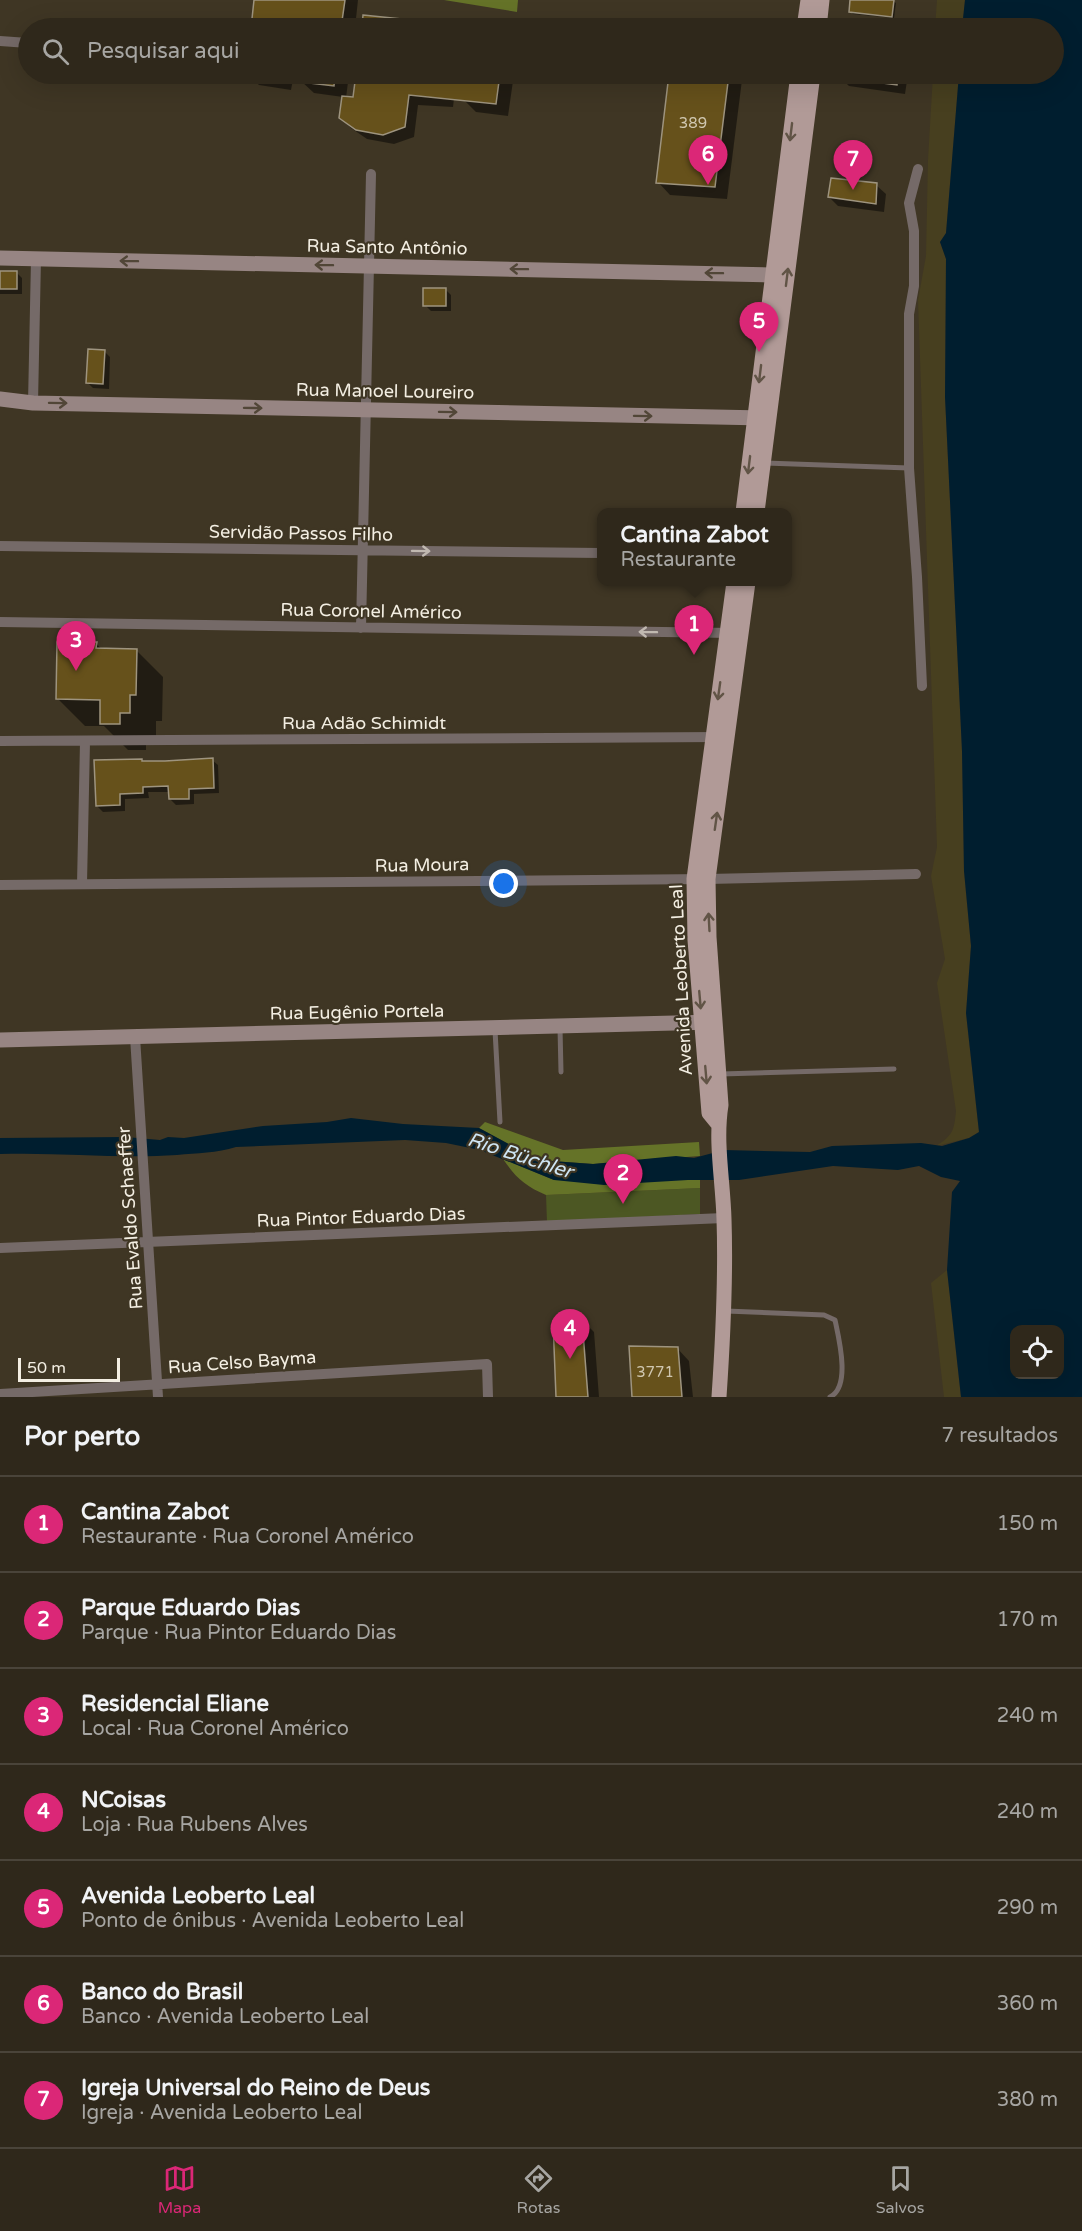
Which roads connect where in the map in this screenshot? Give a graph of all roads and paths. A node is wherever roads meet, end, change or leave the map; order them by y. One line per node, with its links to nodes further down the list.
1 (808, 0): 3 (main road)
2 (822, 0): 4 (main road)
3 (805, 18)
4 (820, 18)
5 (0, 41): 6 (street)
6 (18, 42)
7 (797, 84): 14 (main road, one-way to 14)
8 (812, 84): 18 (main road, one-way to 8)
9 (918, 169): 20 (street)
10 (371, 174): 13 (street)
11 (0, 258): 12 (street, Rua Santo Antônio)
12 (36, 259): 13 (street, Rua Santo Antônio, one-way to 12); 16 (street)
13 (369, 266): 14 (street, Rua Santo Antônio, one-way to 13); 17 (street)
14 (773, 274): 18 (main road, one-way to 18)
15 (0, 399): 16 (street, Rua Manoel Loureiro)
16 (33, 403): 17 (street, Rua Manoel Loureiro, one-way to 17)
17 (366, 410): 18 (street, Rua Manoel Loureiro, one-way to 18); 24 (street)
18 (762, 418): 19 (main road); 21 (main road, one-way to 21)
19 (763, 463): 20 (lane); 22 (main road)
20 (909, 468): 31 (street)
21 (744, 508)
22 (758, 508)
23 (0, 546): 24 (street, Servidão Passos Filho)
24 (363, 550): 25 (street, Servidão Passos Filho, one-way to 25); 29 (street)
25 (597, 553)
26 (734, 586): 30 (main road, Avenida Leoberto Leal)
27 (747, 586): 30 (main road, Avenida Leoberto Leal)
28 (0, 622): 29 (street, Rua Coronel Américo)
29 (361, 628): 30 (street, Rua Coronel Américo, one-way to 29)
30 (735, 633): 32 (main road, Avenida Leoberto Leal)
31 (922, 686)
32 (720, 737): 34 (street, Rua Adão Schimidt); 36 (main road, Avenida Leoberto Leal)
33 (0, 741): 34 (street, Rua Adão Schimidt)
34 (85, 742): 37 (street)
35 (915, 874): 36 (street, Rua Moura)
36 (701, 879): 37 (street, Rua Moura); 39 (main road, Avenida Leoberto Leal)
37 (82, 884): 38 (street, Rua Moura)
38 (0, 885)
39 (709, 1023): 40 (street, Rua Eugênio Portela); 46 (main road, Avenida Leoberto Leal); 48 (main road, Avenida Leoberto Leal, one-way to 48)
40 (560, 1027): 41 (street, Rua Eugênio Portela); 45 (lane)
41 (495, 1028): 42 (street, Rua Eugênio Portela); 47 (lane)
42 (135, 1036): 43 (street, Rua Eugênio Portela); 50 (street, Rua Evaldo Schaeffer)
43 (0, 1040)
44 (894, 1070): 46 (lane)
45 (561, 1072)
46 (720, 1074): 48 (main road, Avenida Leoberto Leal)
47 (500, 1122)
48 (718, 1124): 49 (main road, Avenida Leoberto Leal)
49 (724, 1218): 50 (street, Rua Pintor Eduardo Dias); 52 (main road, Avenida Leoberto Leal)
50 (148, 1242): 51 (street, Rua Pintor Eduardo Dias); 53 (street, Rua Evaldo Schaeffer)
51 (0, 1248)
52 (724, 1311): 57 (main road, Avenida Leoberto Leal); 58 (lane)
53 (157, 1384): 54 (street, Rua Celso Bayma); 55 (street, Rua Evaldo Schaeffer); 56 (street, Rua Celso Bayma)
54 (0, 1394)
55 (158, 1397)
56 (488, 1397)
57 (719, 1397)
58 (830, 1397)

